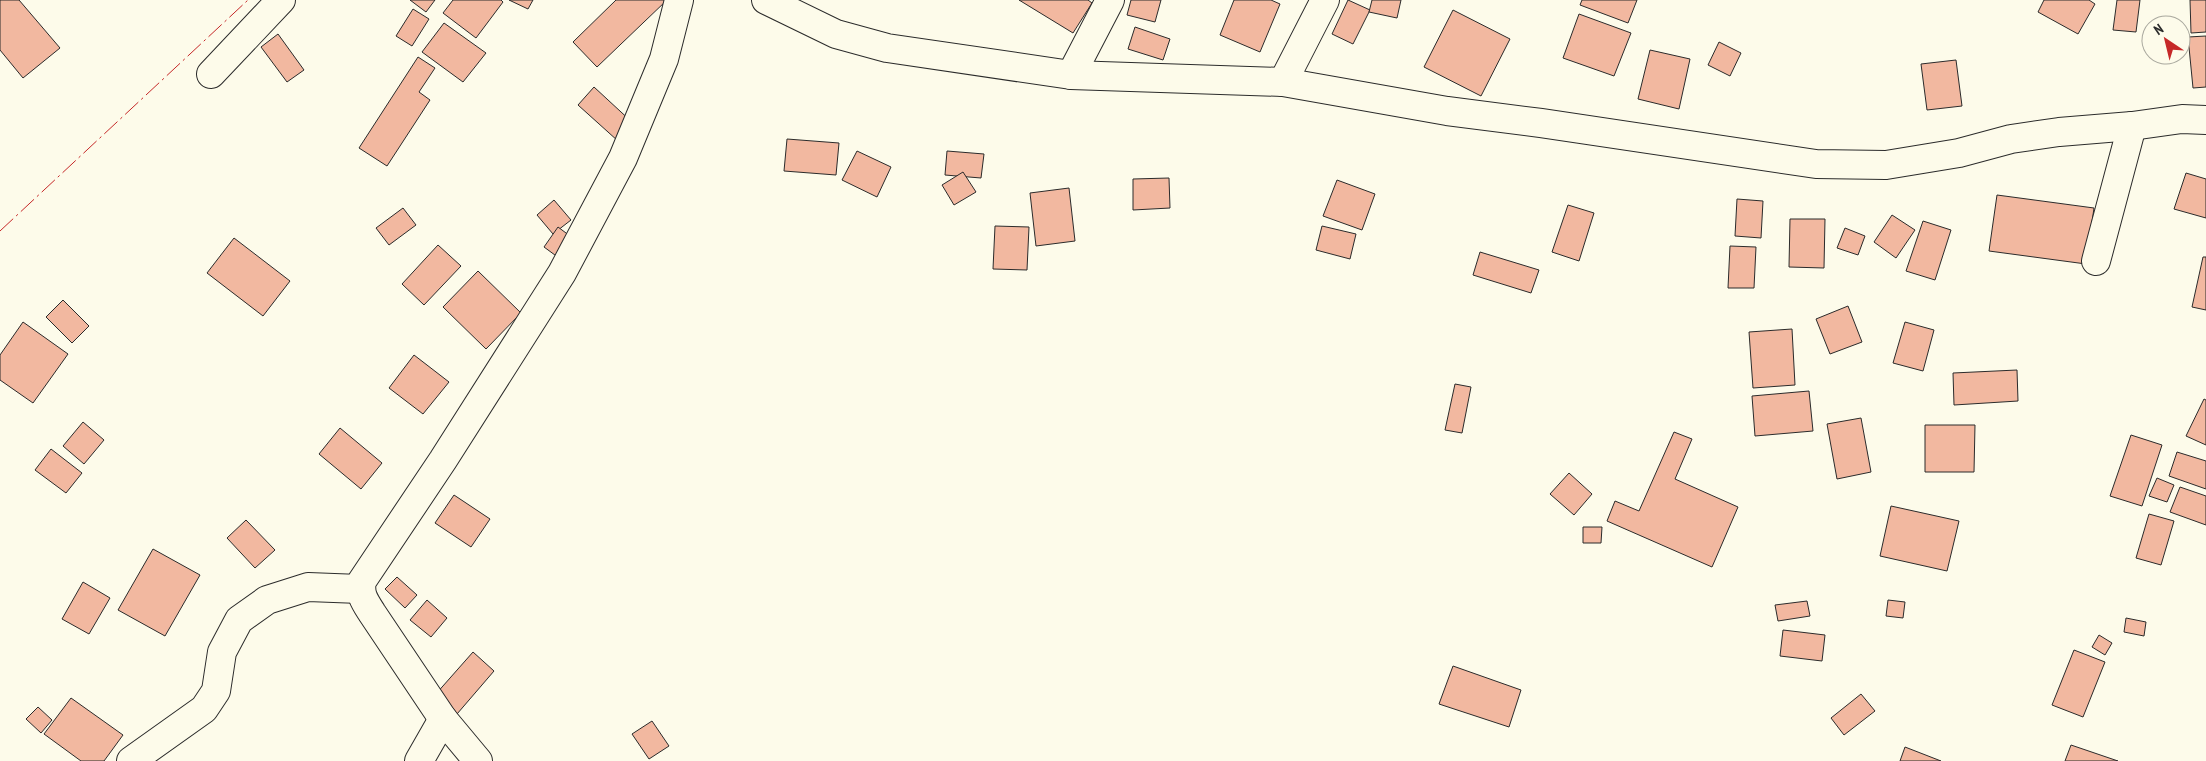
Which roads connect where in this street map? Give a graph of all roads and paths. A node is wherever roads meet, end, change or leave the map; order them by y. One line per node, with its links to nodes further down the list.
1 (281, 0): 6 (street)
2 (679, 0): 12 (street)
3 (766, 0): 7 (street)
4 (1110, 0): 7 (street)
5 (1325, 0): 8 (street)
6 (211, 74)
7 (1071, 75): 8 (street)
8 (1283, 82): 10 (street)
9 (2206, 120): 10 (street)
10 (2132, 126): 11 (street)
11 (2096, 261)
12 (360, 589): 13 (street); 14 (street)
13 (443, 719): 15 (street); 16 (street)
14 (131, 761)
15 (419, 761)
16 (478, 761)

